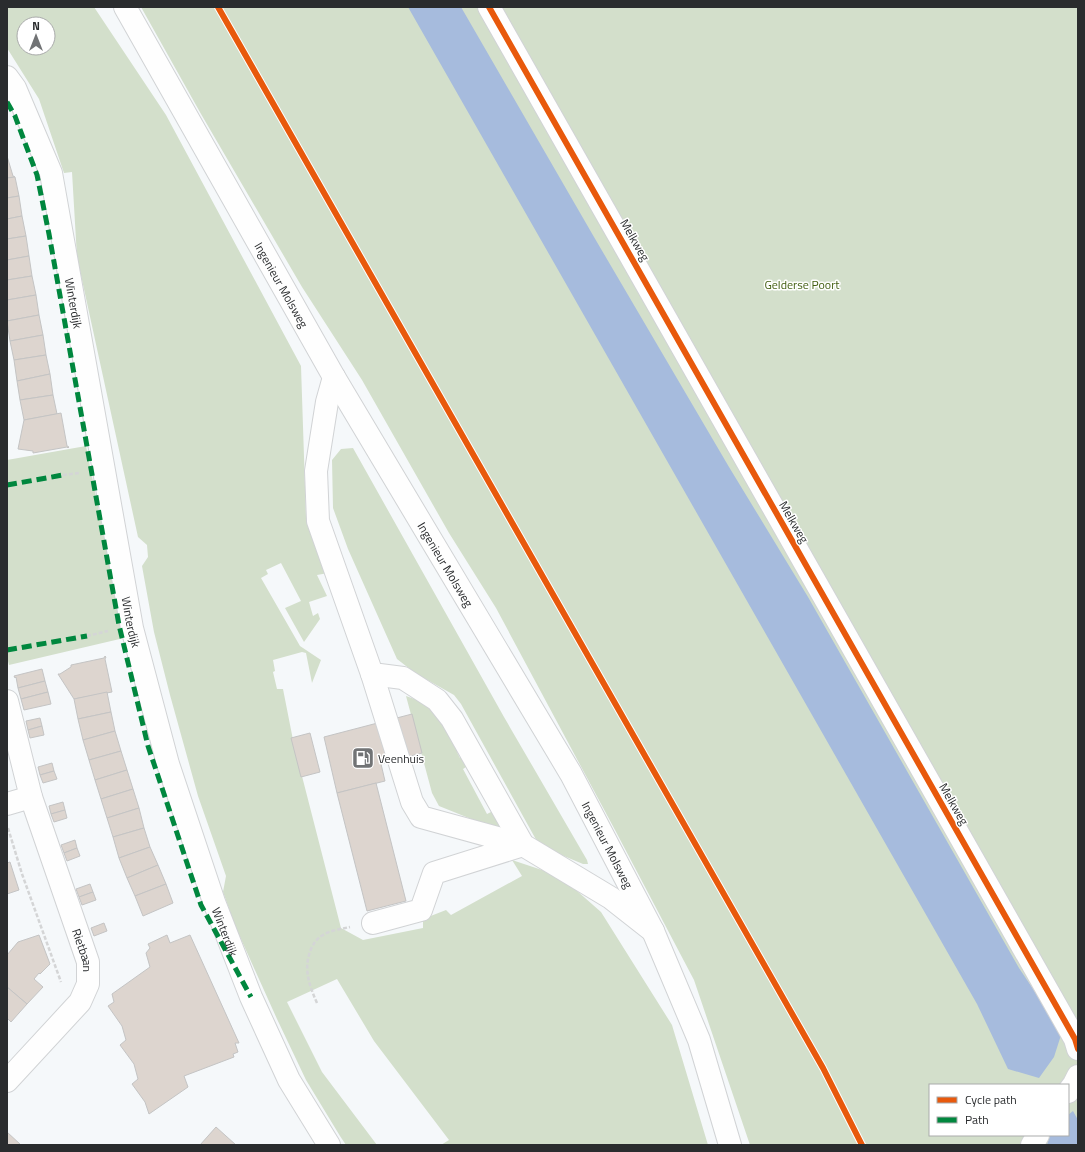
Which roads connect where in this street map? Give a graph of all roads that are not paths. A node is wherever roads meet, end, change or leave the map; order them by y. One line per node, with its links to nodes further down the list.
1 (125, 7): 4 (street, Ingenieur Molsweg)
2 (489, 7): 12 (street, Melkweg)
3 (7, 77): 18 (street, Winterdijk)
4 (334, 377): 5 (street); 11 (street, Ingenieur Molsweg)
5 (372, 674): 9 (street); 9 (street)
6 (7, 701): 7 (street, Rietbaan)
7 (31, 797): 8 (street); 14 (street, Rietbaan)
8 (7, 804)
9 (522, 845): 10 (street); 11 (street)
10 (373, 923)
11 (653, 931): 17 (street, Ingenieur Molsweg)
12 (1078, 1049)
13 (1078, 1076): 15 (street)
14 (7, 1081)
15 (1069, 1091)
16 (1037, 1136): 19 (street)
17 (729, 1143)
18 (329, 1145)
19 (1032, 1145)

